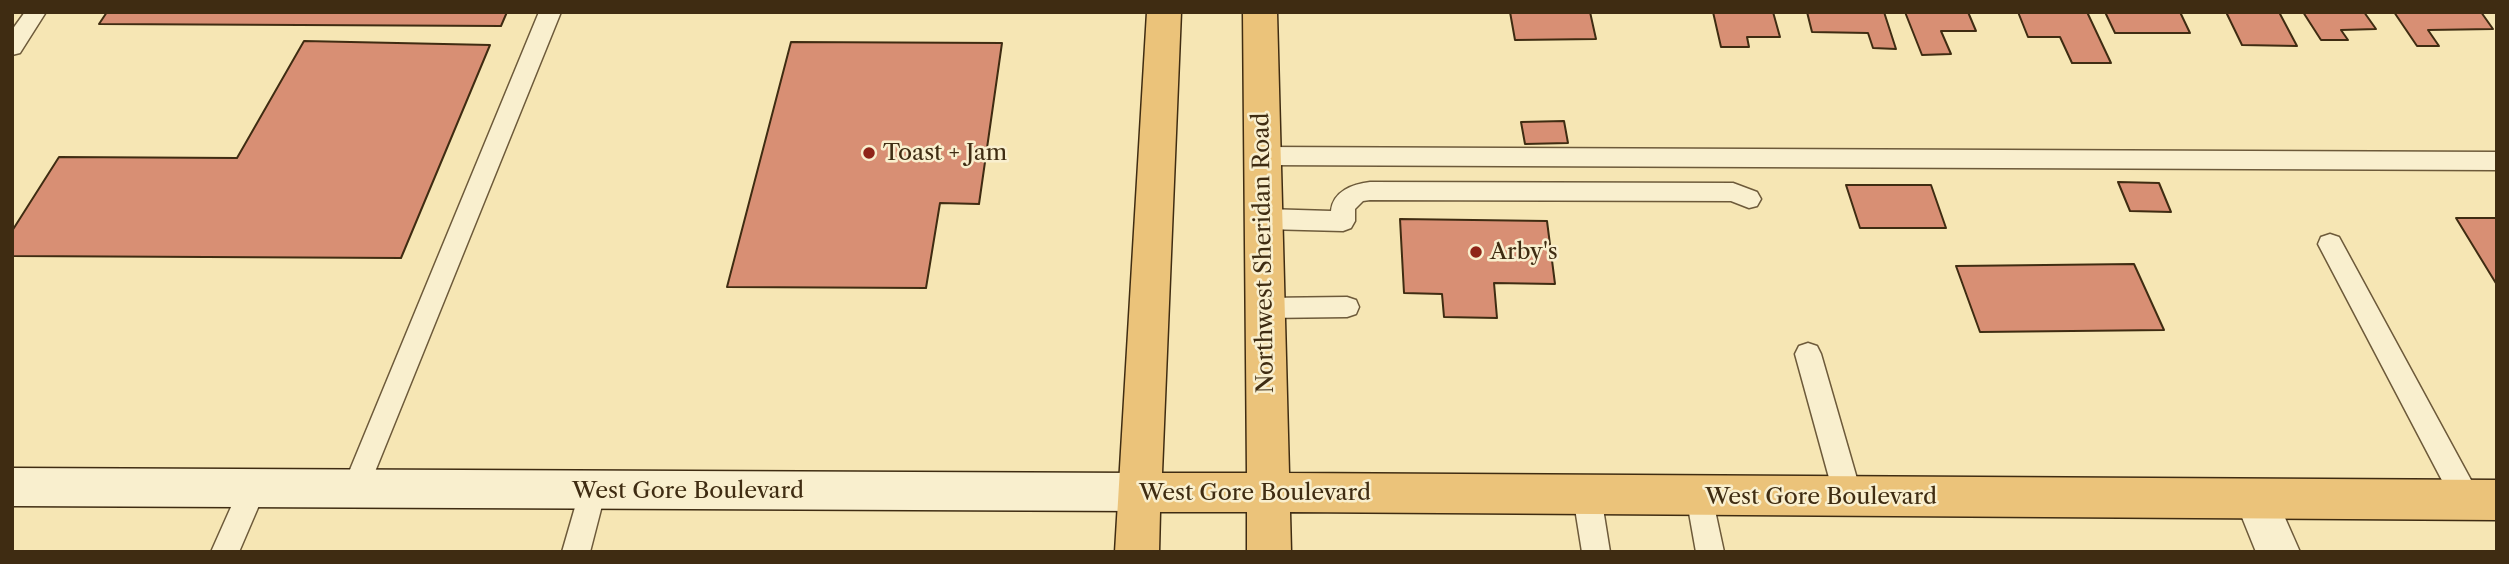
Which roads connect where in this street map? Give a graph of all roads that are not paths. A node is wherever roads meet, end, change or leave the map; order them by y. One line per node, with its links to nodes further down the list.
1 (36, 12): 5 (lane)
2 (550, 12): 15 (lane)
3 (1164, 12): 17 (main road)
4 (1260, 12): 6 (main road, Northwest Sheridan Road)
5 (12, 47)
6 (1262, 156): 7 (lane); 9 (main road, Northwest Sheridan Road)
7 (2497, 161)
8 (1749, 199): 9 (lane)
9 (1265, 219): 12 (main road, Northwest Sheridan Road)
10 (2330, 244): 24 (lane)
11 (1347, 307): 12 (lane)
12 (1264, 308): 18 (main road, Northwest Sheridan Road)
13 (1808, 354): 22 (lane)
14 (253, 489): 15 (main road, West Gore Boulevard); 19 (main road, West Gore Boulevard); 25 (lane)
15 (355, 489): 16 (main road, West Gore Boulevard)
16 (593, 490): 17 (main road, West Gore Boulevard); 26 (lane)
17 (1139, 492): 18 (main road, West Gore Boulevard); 27 (main road)
18 (1268, 493): 20 (main road, West Gore Boulevard); 28 (main road, Northwest Sheridan Road)
19 (16, 495)
20 (1587, 496): 21 (main road, West Gore Boulevard); 29 (lane)
21 (1700, 496): 22 (main road, West Gore Boulevard); 30 (lane)
22 (1848, 496): 23 (main road, West Gore Boulevard)
23 (2256, 500): 24 (main road, West Gore Boulevard); 31 (main road)
24 (2482, 500)
25 (225, 552)
26 (576, 552)
27 (1137, 552)
28 (1269, 552)
29 (1596, 552)
30 (1710, 552)
31 (2278, 552)

